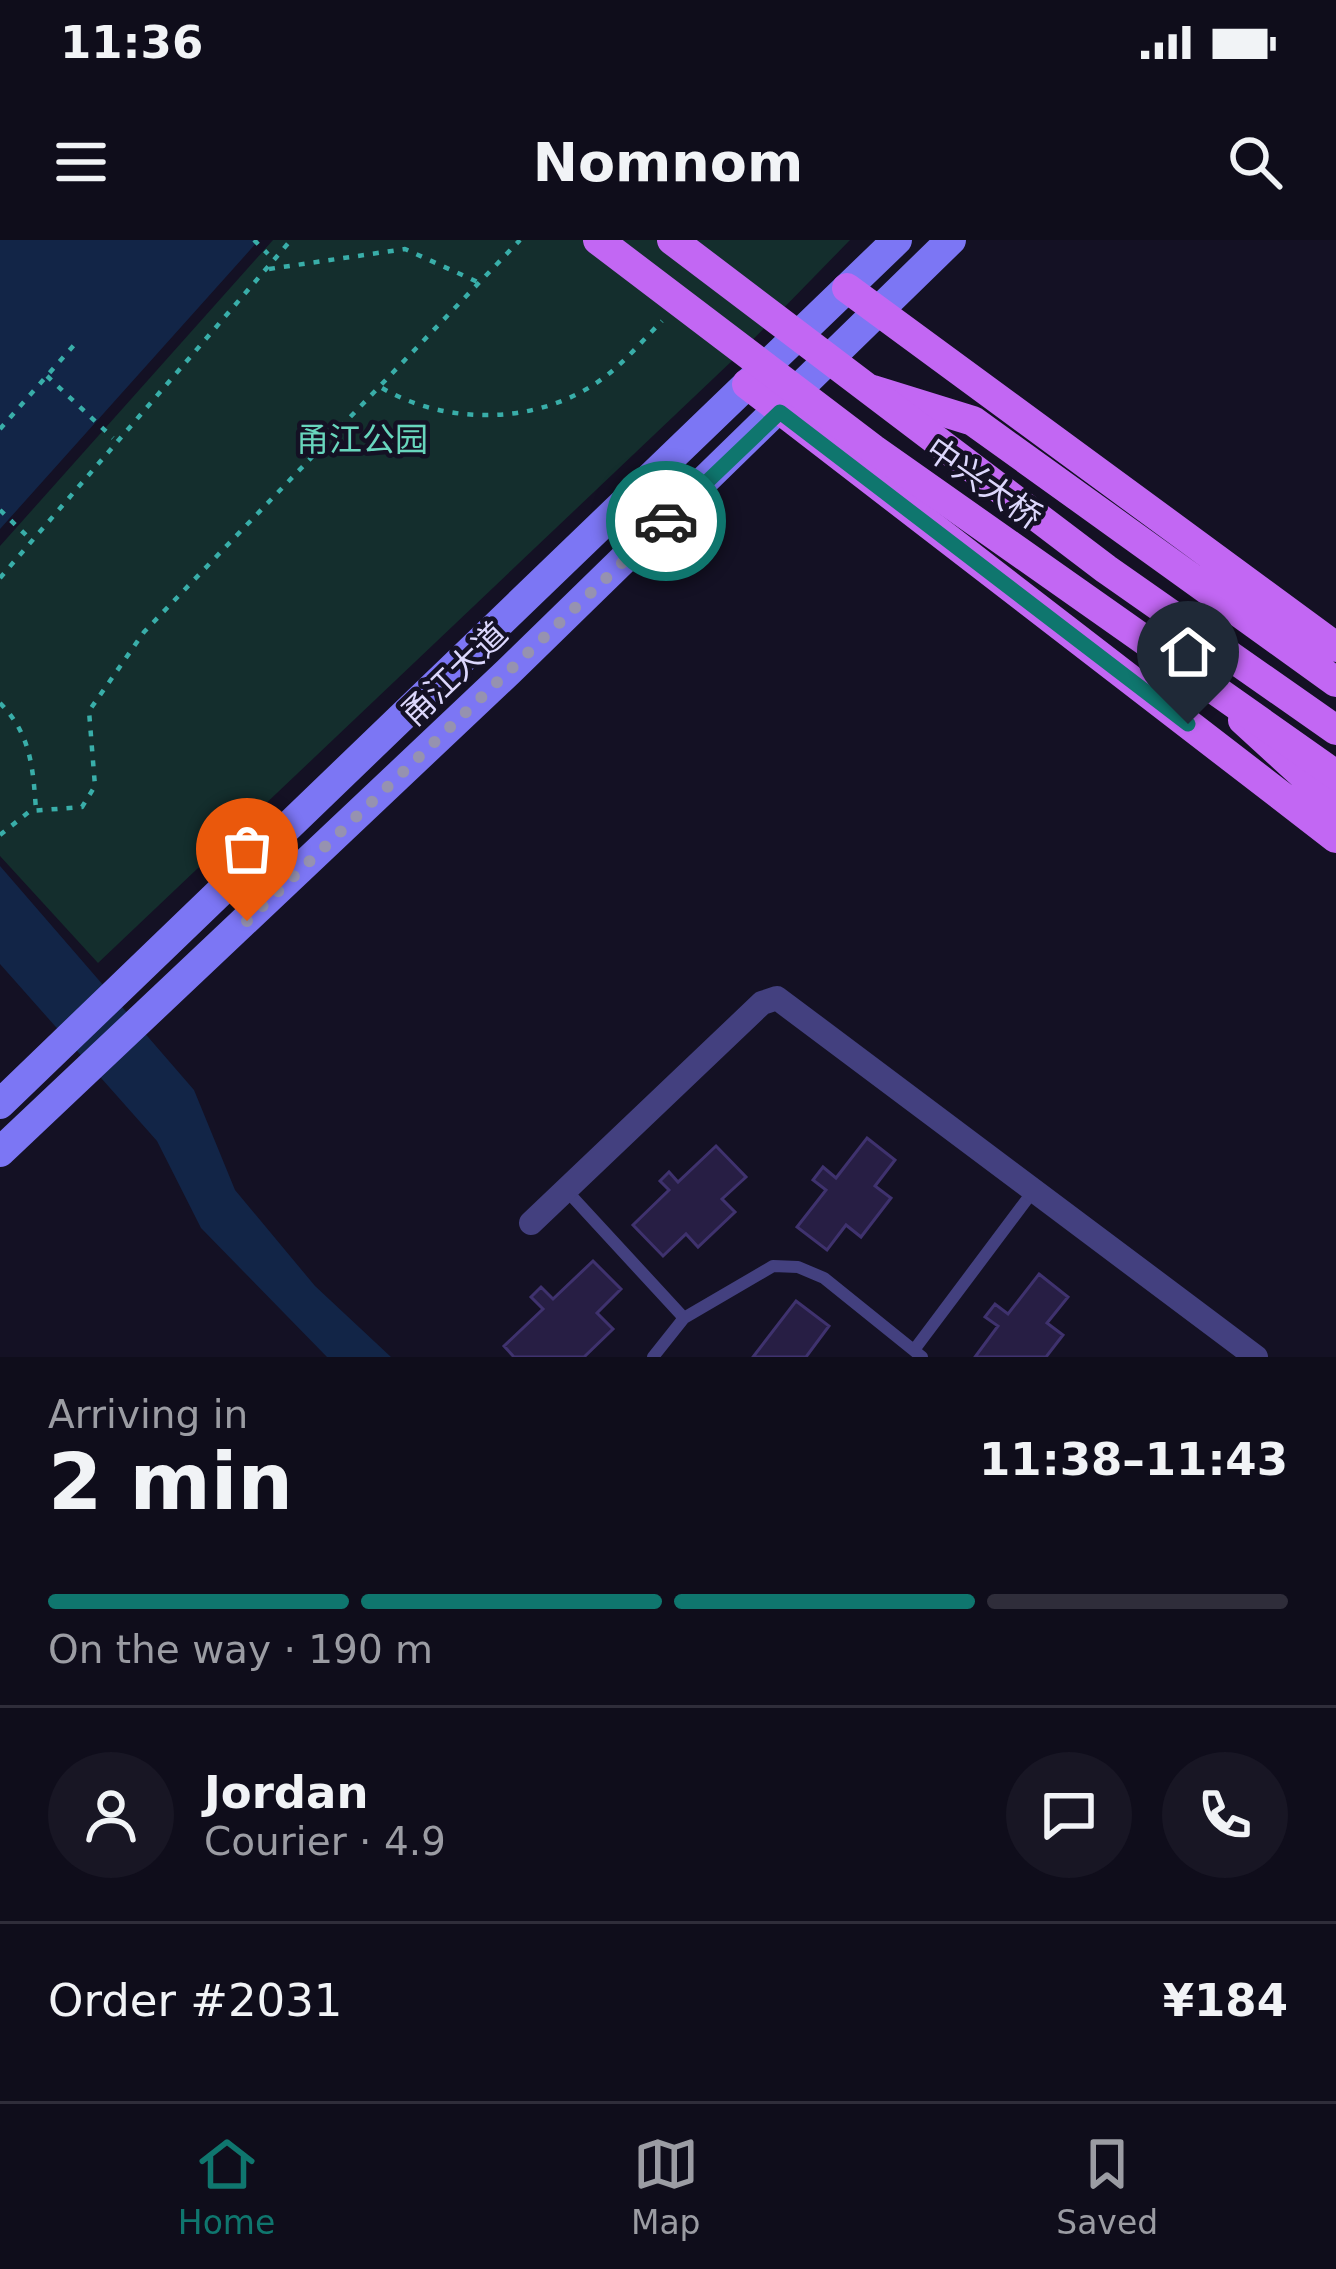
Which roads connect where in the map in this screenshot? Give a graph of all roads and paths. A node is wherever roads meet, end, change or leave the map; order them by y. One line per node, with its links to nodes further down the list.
1 (254, 240): 8 (path)
2 (291, 240): 9 (path)
3 (520, 240): 10 (path)
4 (598, 240): 27 (main road, 中兴大桥, bridge)
5 (672, 240): 18 (main road, 中兴大桥, bridge)
6 (897, 240): 11 (main road, 甬江大道)
7 (951, 240): 12 (main road, 甬江大道)
8 (268, 254)
9 (266, 269): 10 (path); 24 (path)
10 (482, 284): 17 (path)
11 (847, 288): 12 (main road); 16 (main road, 甬江大道)
12 (878, 311): 19 (main road, 甬江大道); 25 (main road)
13 (669, 315): 17 (path)
14 (74, 345): 15 (path)
15 (47, 376): 20 (path); 21 (path)
16 (746, 384): 19 (main road); 35 (main road, 甬江大道)
17 (382, 388): 32 (path)
18 (867, 388): 26 (main road); 29 (main road, 中兴大桥, bridge)
19 (780, 412): 34 (main road); 36 (main road, 甬江大道)
20 (0, 429)
21 (113, 438)
22 (0, 510): 23 (path)
23 (27, 536)
24 (0, 578)
25 (1336, 647)
26 (1336, 682)
27 (1204, 683): 30 (main road, 中兴大桥, bridge); 31 (main road, bridge)
28 (0, 704): 32 (path)
29 (1336, 730)
30 (1336, 775)
31 (1336, 805)
32 (36, 810): 33 (path)
33 (0, 835)
34 (1336, 838)
35 (0, 1104)
36 (0, 1152)
37 (566, 1190): 38 (street); 39 (street); 40 (lane)
38 (1034, 1190): 41 (lane); 43 (street)
39 (531, 1223)
40 (684, 1318): 41 (lane); 42 (lane)
41 (918, 1354)
42 (653, 1357)
43 (1256, 1357)

